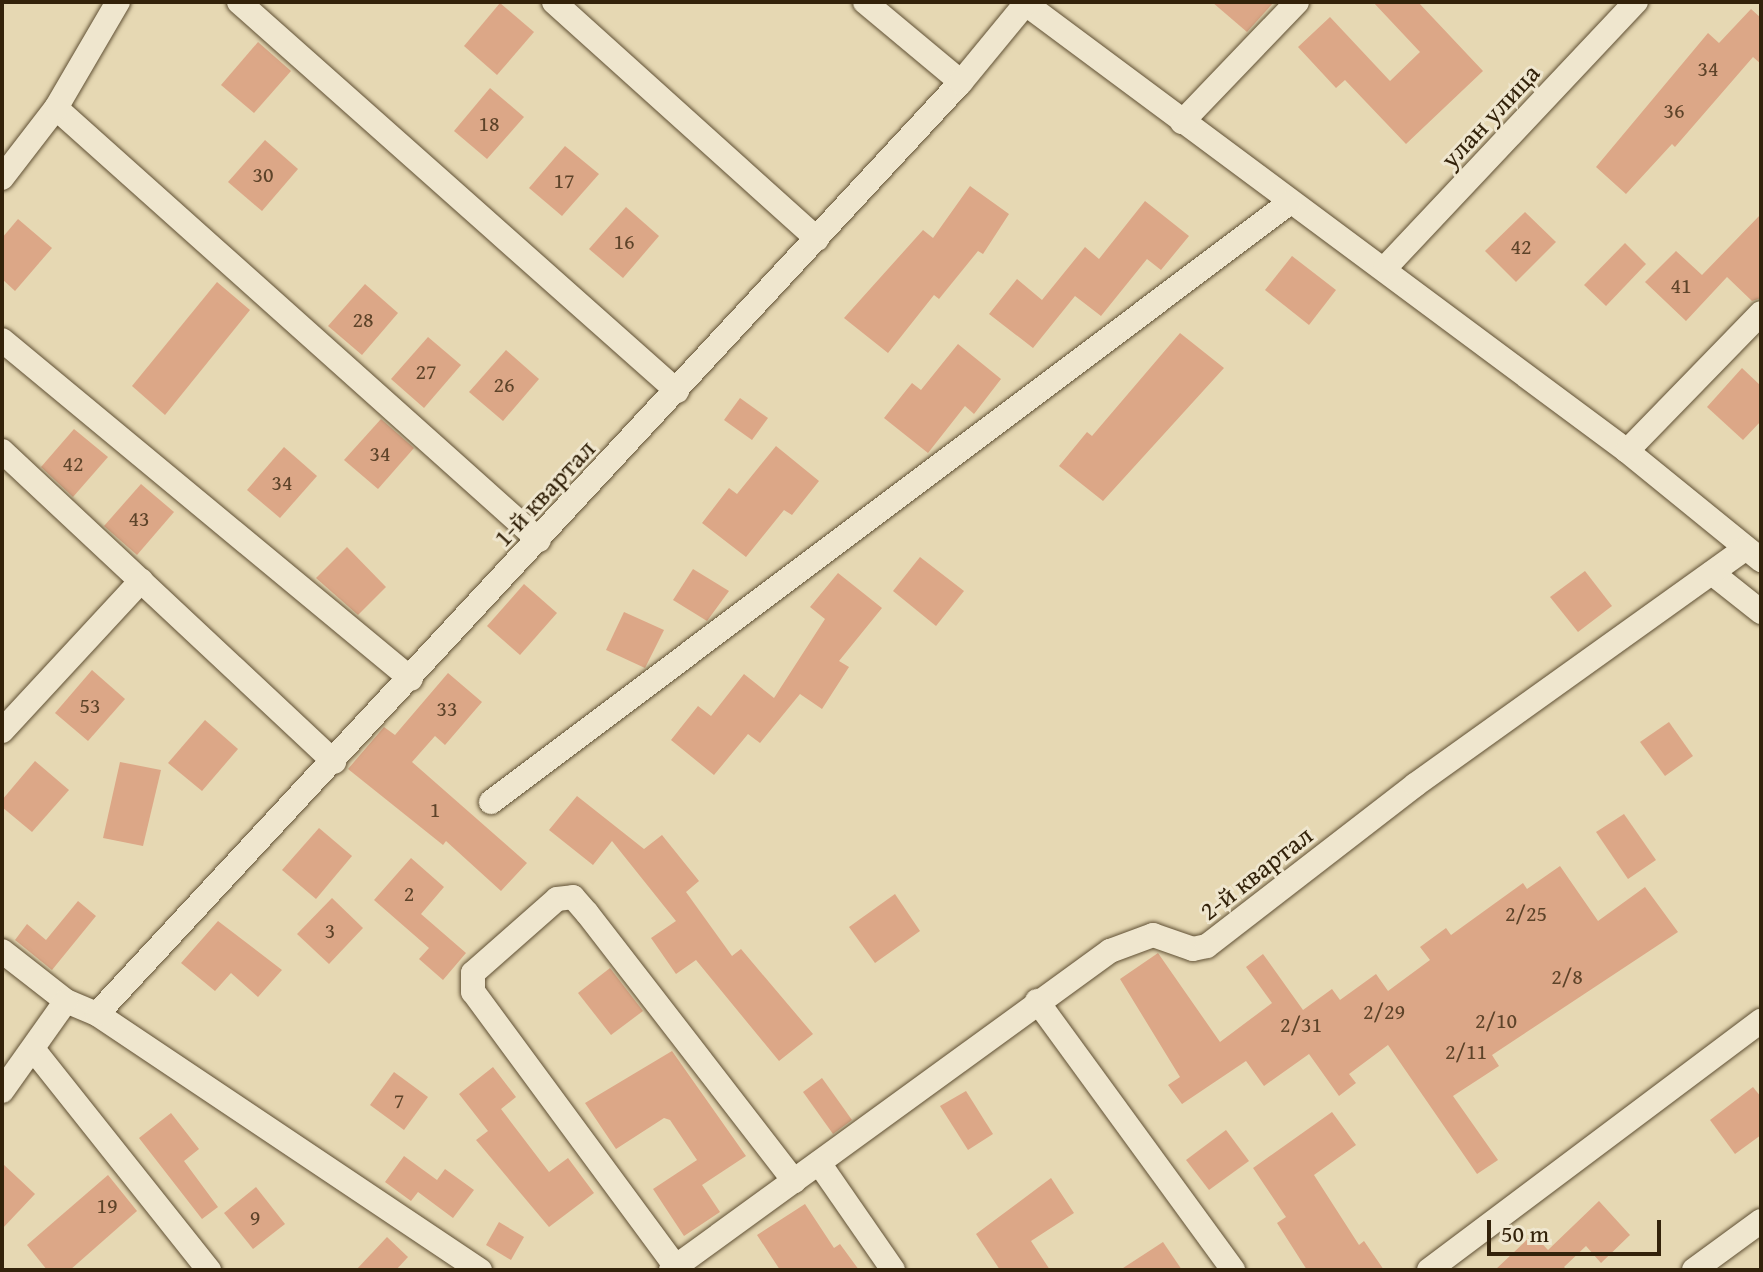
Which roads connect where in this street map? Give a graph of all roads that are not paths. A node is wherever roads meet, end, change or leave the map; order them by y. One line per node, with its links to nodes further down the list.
1 (118, 2): 9 (street)
2 (239, 2): 17 (street)
3 (554, 2): 13 (street)
4 (865, 2): 8 (street)
5 (1297, 2): 10 (street)
6 (1636, 2): 14 (street, улан улица)
7 (1027, 3): 8 (street, 1-й квартал); 10 (street)
8 (961, 82): 13 (street, 1-й квартал)
9 (56, 108): 11 (street); 20 (street)
10 (1182, 122): 12 (street)
11 (2, 178)
12 (1289, 203): 14 (street); 28 (street)
13 (817, 239): 17 (street, 1-й квартал)
14 (1385, 268): 19 (street)
15 (1761, 313): 19 (street)
16 (2, 340): 25 (street)
17 (677, 391): 20 (street, 1-й квартал)
18 (2, 451): 23 (street)
19 (1627, 451): 21 (street)
20 (539, 540): 25 (street, 1-й квартал)
21 (1753, 555): 22 (street, 2-й квартал)
22 (1712, 573): 24 (street); 31 (street, 2-й квартал)
23 (141, 581): 26 (street); 27 (street)
24 (1761, 612)
25 (411, 679): 27 (street, 1-й квартал)
26 (2, 731)
27 (334, 762): 32 (street, 1-й квартал)
28 (491, 802)
29 (2, 951): 30 (street)
30 (66, 1001): 32 (street); 34 (street)
31 (1037, 1001): 36 (street, 2-й квартал); 43 (street)
32 (97, 1014): 41 (street)
33 (1761, 1021): 44 (street)
34 (33, 1049): 35 (street); 40 (street)
35 (2, 1091)
36 (819, 1163): 37 (street, 2-й квартал); 42 (street)
37 (794, 1181): 39 (street, 2-й квартал); 39 (street)
38 (1761, 1221): 45 (street)
39 (673, 1268)
40 (209, 1270)
41 (480, 1270)
42 (893, 1270)
43 (1233, 1270)
44 (1429, 1270)
45 (1694, 1270)

